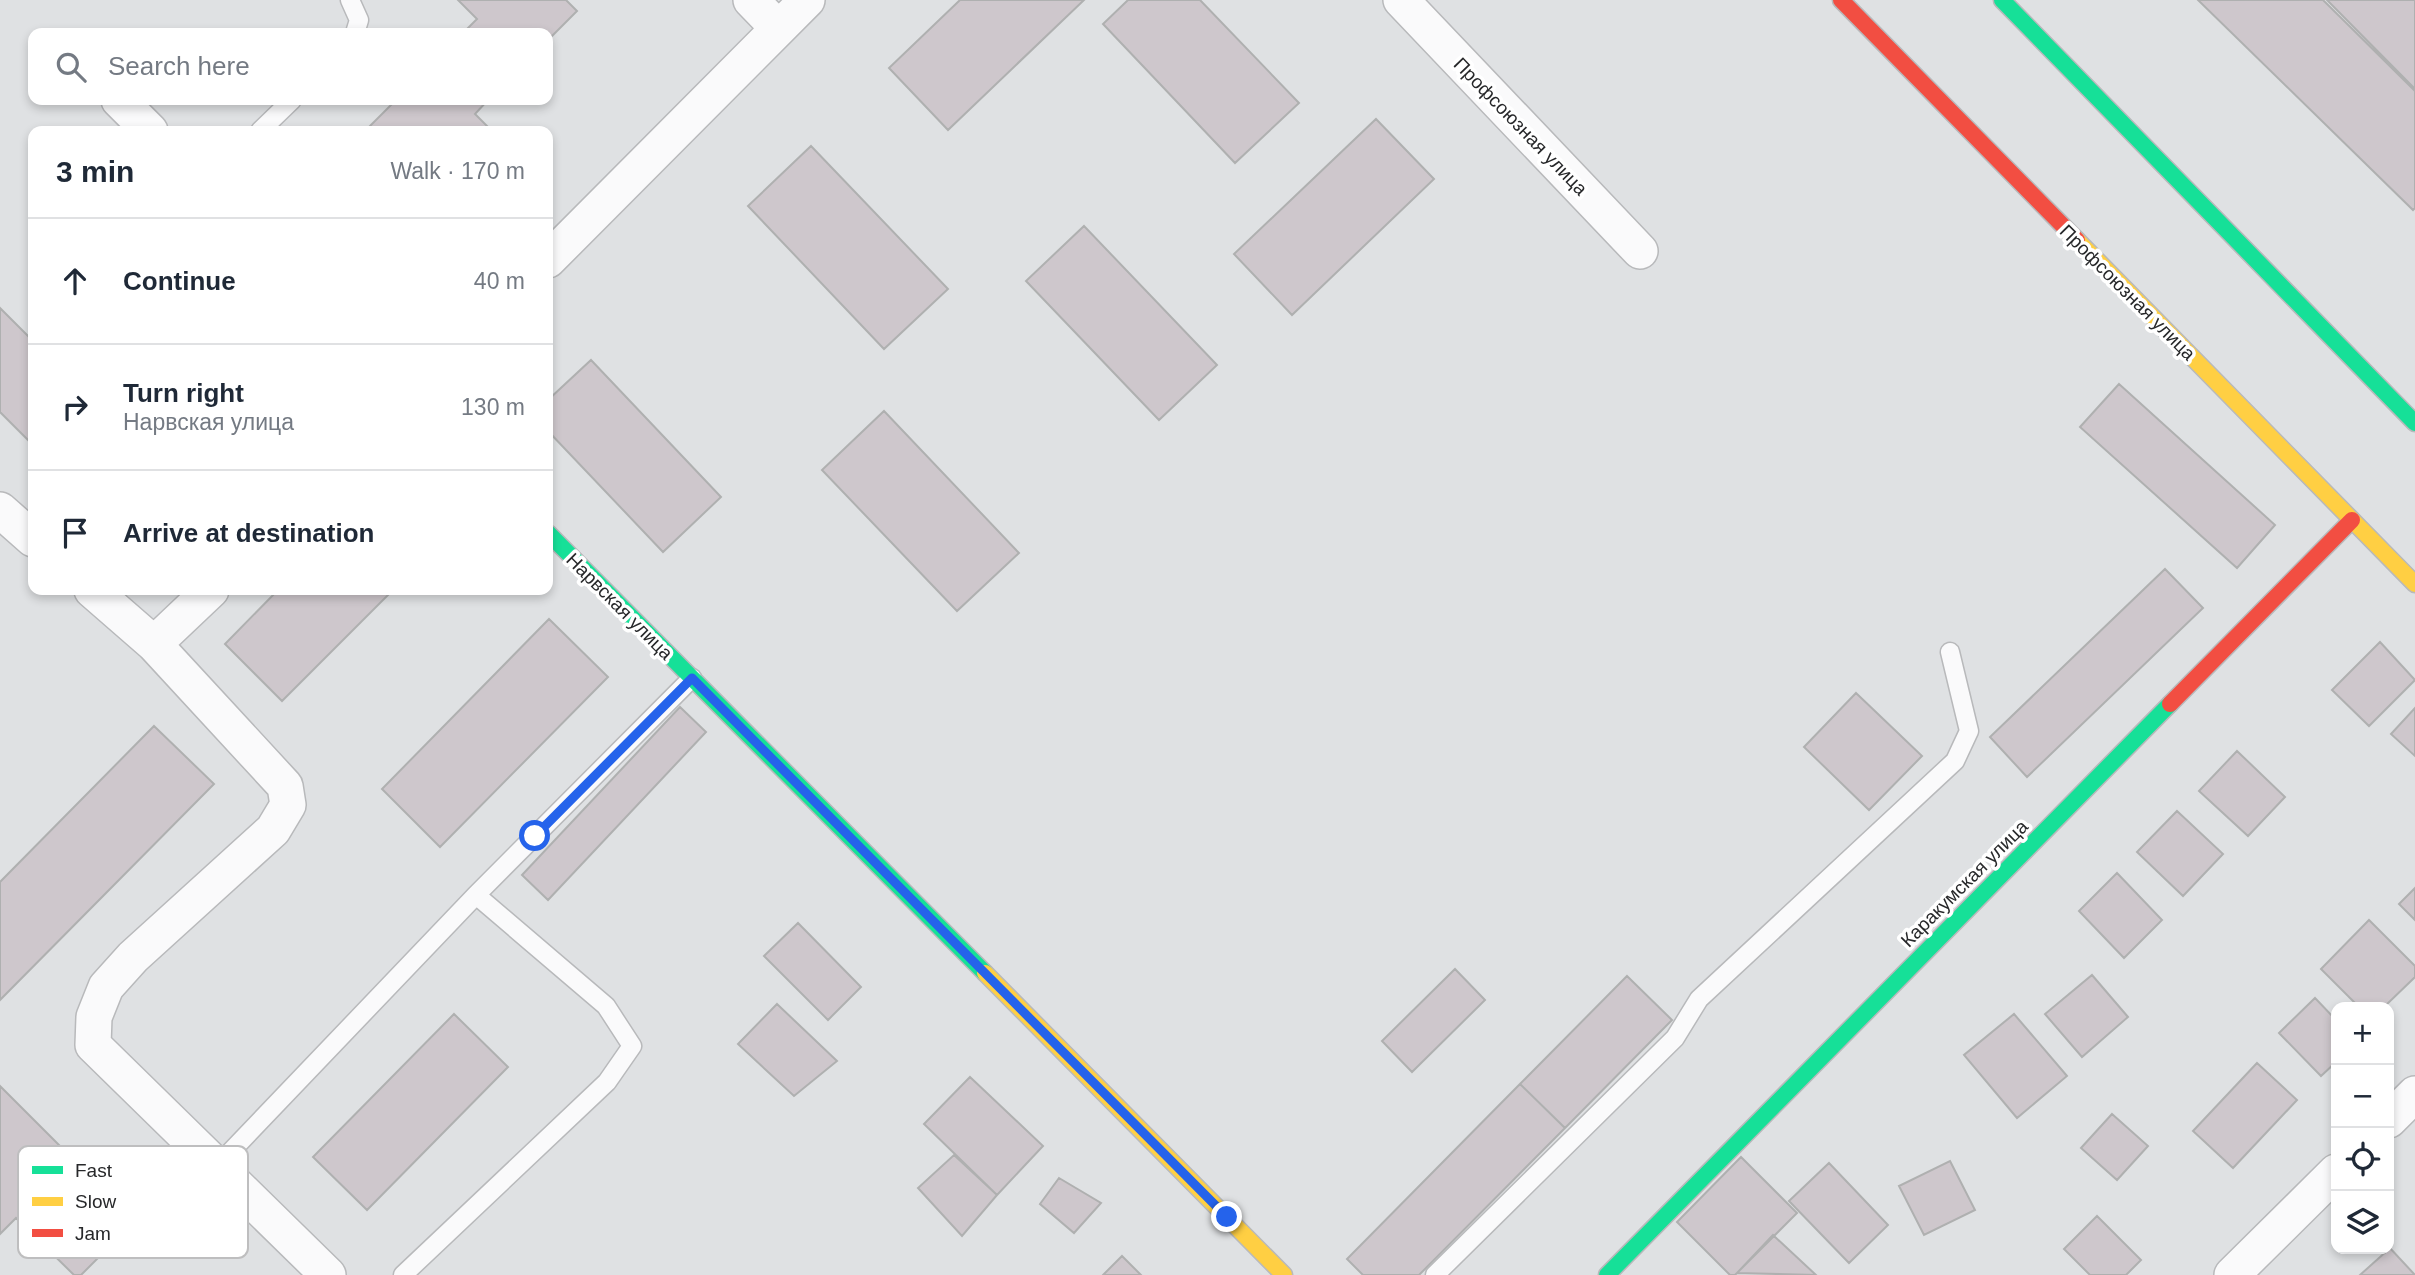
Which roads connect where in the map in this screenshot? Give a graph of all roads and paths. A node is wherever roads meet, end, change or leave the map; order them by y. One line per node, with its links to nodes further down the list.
1 (350, 0): 7 (lane)
2 (751, 0): 8 (street)
3 (807, 0): 8 (street)
4 (1401, 0): 13 (street, Профсоюзная улица)
5 (1840, 0): 17 (street, Профсоюзная улица)
6 (2002, 0): 15 (street)
7 (357, 28)
8 (778, 28): 14 (street)
9 (124, 105): 11 (street)
10 (287, 105): 12 (lane)
11 (145, 126)
12 (265, 126)
13 (1640, 251)
14 (553, 255)
15 (2415, 423)
16 (0, 510): 18 (street)
17 (2352, 520): 20 (street, Профсоюзная улица); 37 (street, Каракумская улица)
18 (28, 535)
19 (553, 538): 25 (street, Нарвская улица)
20 (2415, 584)
21 (98, 595): 23 (street)
22 (206, 595): 23 (street)
23 (154, 644): 29 (street)
24 (1950, 652): 36 (lane)
25 (692, 678): 26 (lane); 35 (street, Нарвская улица)
26 (477, 895): 30 (lane); 34 (lane)
27 (2415, 1094): 28 (street)
28 (2394, 1115)
29 (196, 1146)
30 (237, 1146)
31 (2331, 1177): 38 (street)
32 (248, 1197): 33 (street)
33 (328, 1275)
34 (403, 1275)
35 (1284, 1275)
36 (1435, 1275)
37 (1607, 1275)
38 (2232, 1275)

